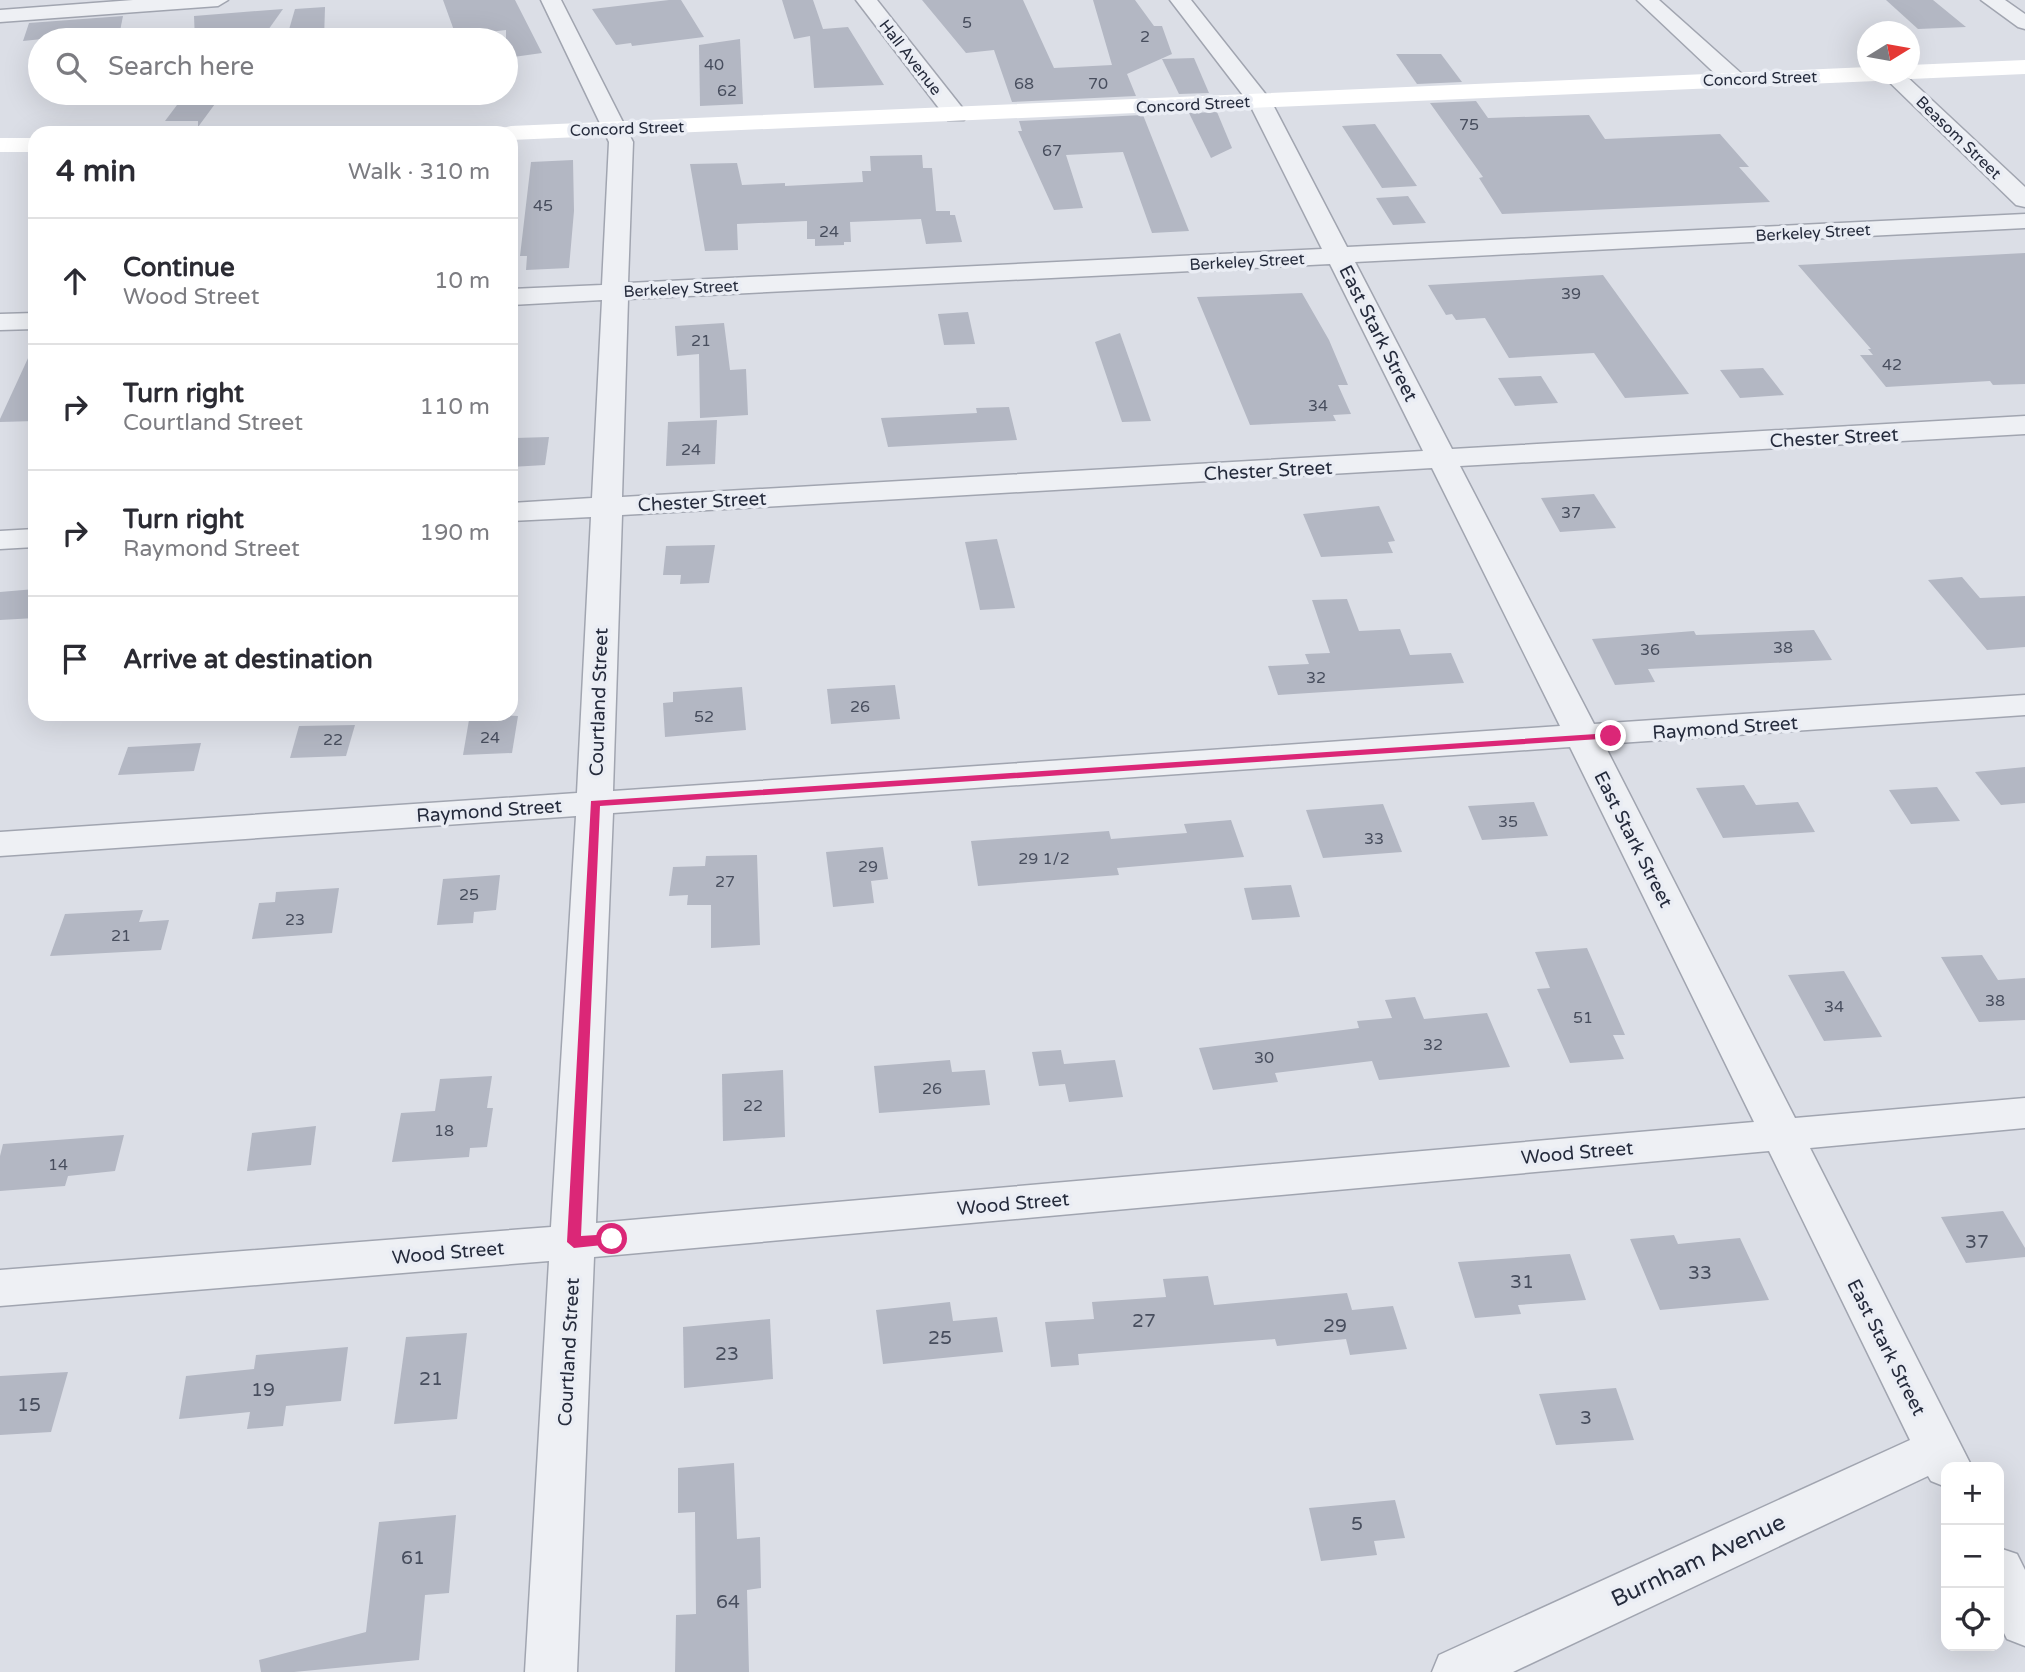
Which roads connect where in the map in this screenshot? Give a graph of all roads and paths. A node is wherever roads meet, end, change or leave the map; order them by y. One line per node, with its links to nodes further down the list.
1 (218, 0): 7 (street)
2 (551, 0): 17 (street, Courtland Street)
3 (866, 0): 16 (street, Hall Avenue)
4 (1180, 0): 15 (street, East Stark Street)
5 (1647, 0): 13 (street)
6 (1992, 0): 9 (street)
7 (134, 3): 8 (street)
8 (1, 20)
9 (2025, 23)
10 (2025, 67): 11 (main road)
11 (1920, 72)
12 (1857, 75): 13 (main road, Concord Street)
13 (1734, 79): 15 (main road, Concord Street)
14 (1903, 84): 21 (street, Beasom Street)
15 (1260, 101): 16 (main road, Concord Street); 23 (street, East Stark Street)
16 (956, 115): 17 (main road, Concord Street)
17 (616, 129): 18 (main road, Concord Street); 24 (street, Courtland Street)
18 (518, 133)
19 (0, 145): 20 (main road)
20 (28, 145)
21 (2025, 200)
22 (2025, 221): 23 (street, Berkeley Street)
23 (1340, 256): 24 (street, Berkeley Street); 29 (street, East Stark Street)
24 (614, 292): 25 (street, Berkeley Street); 30 (street, Courtland Street)
25 (518, 297)
26 (28, 321): 27 (street)
27 (0, 323)
28 (2025, 425): 29 (street, Chester Street)
29 (1443, 460): 30 (street, Chester Street); 35 (street, East Stark Street)
30 (607, 507): 31 (street, Chester Street); 36 (street, Courtland Street)
31 (518, 512)
32 (28, 538): 33 (street)
33 (0, 540)
34 (2025, 705): 35 (street, Raymond Street)
35 (1583, 738): 36 (street, Raymond Street); 39 (street, East Stark Street)
36 (595, 803): 37 (street, Raymond Street); 40 (street, Courtland Street)
37 (0, 844)
38 (2025, 1113): 39 (street, Wood Street)
39 (1781, 1133): 40 (street, Wood Street); 42 (street, East Stark Street)
40 (574, 1242): 41 (street, Wood Street); 45 (street, Courtland Street)
41 (0, 1288)
42 (1943, 1458): 46 (street, Burnham Avenue)
43 (2004, 1580): 44 (street)
44 (2025, 1623)
45 (551, 1672)
46 (1458, 1672)

